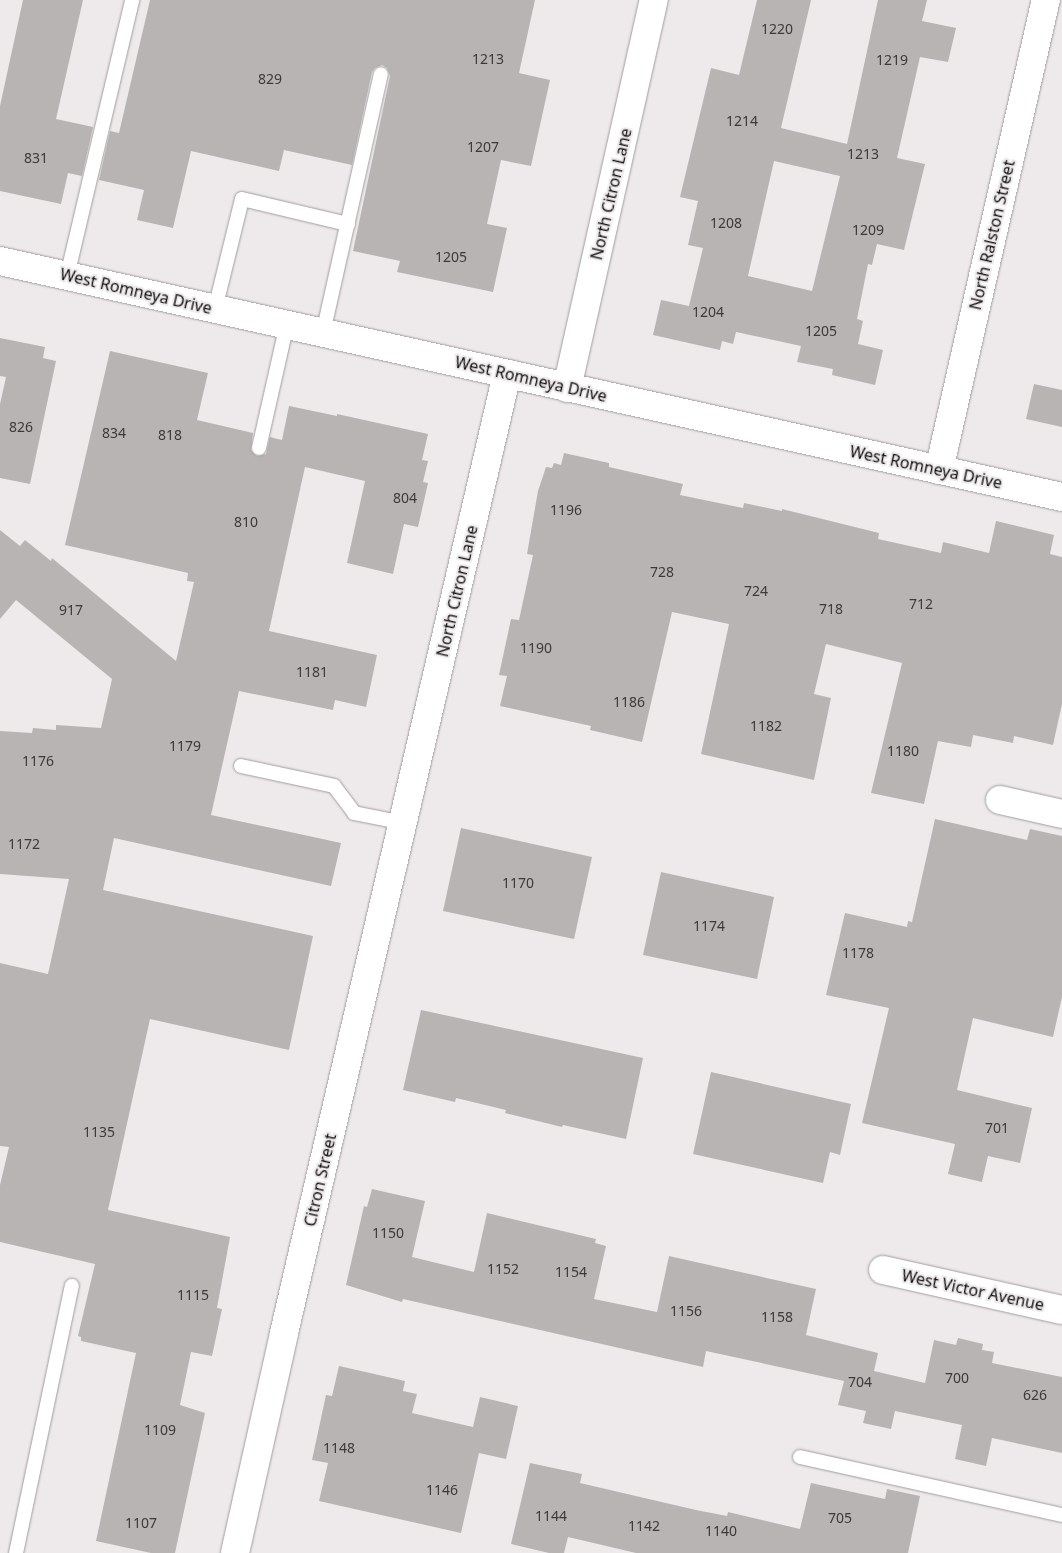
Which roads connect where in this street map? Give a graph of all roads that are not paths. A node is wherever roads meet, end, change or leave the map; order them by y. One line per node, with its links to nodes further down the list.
1 (132, 0): 7 (lane)
2 (654, 0): 12 (street, North Citron Lane)
3 (1046, 0): 14 (street, North Ralston Street)
4 (381, 74): 5 (lane)
5 (348, 224): 8 (lane); 10 (lane)
6 (0, 260): 7 (street, West Romneya Drive)
7 (68, 276): 8 (street, West Romneya Drive)
8 (215, 309): 9 (street, West Romneya Drive)
9 (287, 324): 10 (street, West Romneya Drive); 13 (lane)
10 (323, 333): 11 (street, West Romneya Drive)
11 (507, 374): 12 (street, West Romneya Drive); 19 (street, North Citron Lane)
12 (567, 388): 14 (street, West Romneya Drive)
13 (259, 448)
14 (939, 470): 15 (street, West Romneya Drive)
15 (1062, 497)
16 (241, 766): 19 (lane)
17 (1000, 800): 18 (street)
18 (1062, 814)
19 (406, 815): 26 (street, Citron Street)
20 (883, 1270): 22 (street, West Victor Avenue)
21 (72, 1286): 25 (lane)
22 (1062, 1310)
23 (800, 1456): 24 (lane)
24 (1062, 1515)
25 (16, 1553)
26 (235, 1553)

